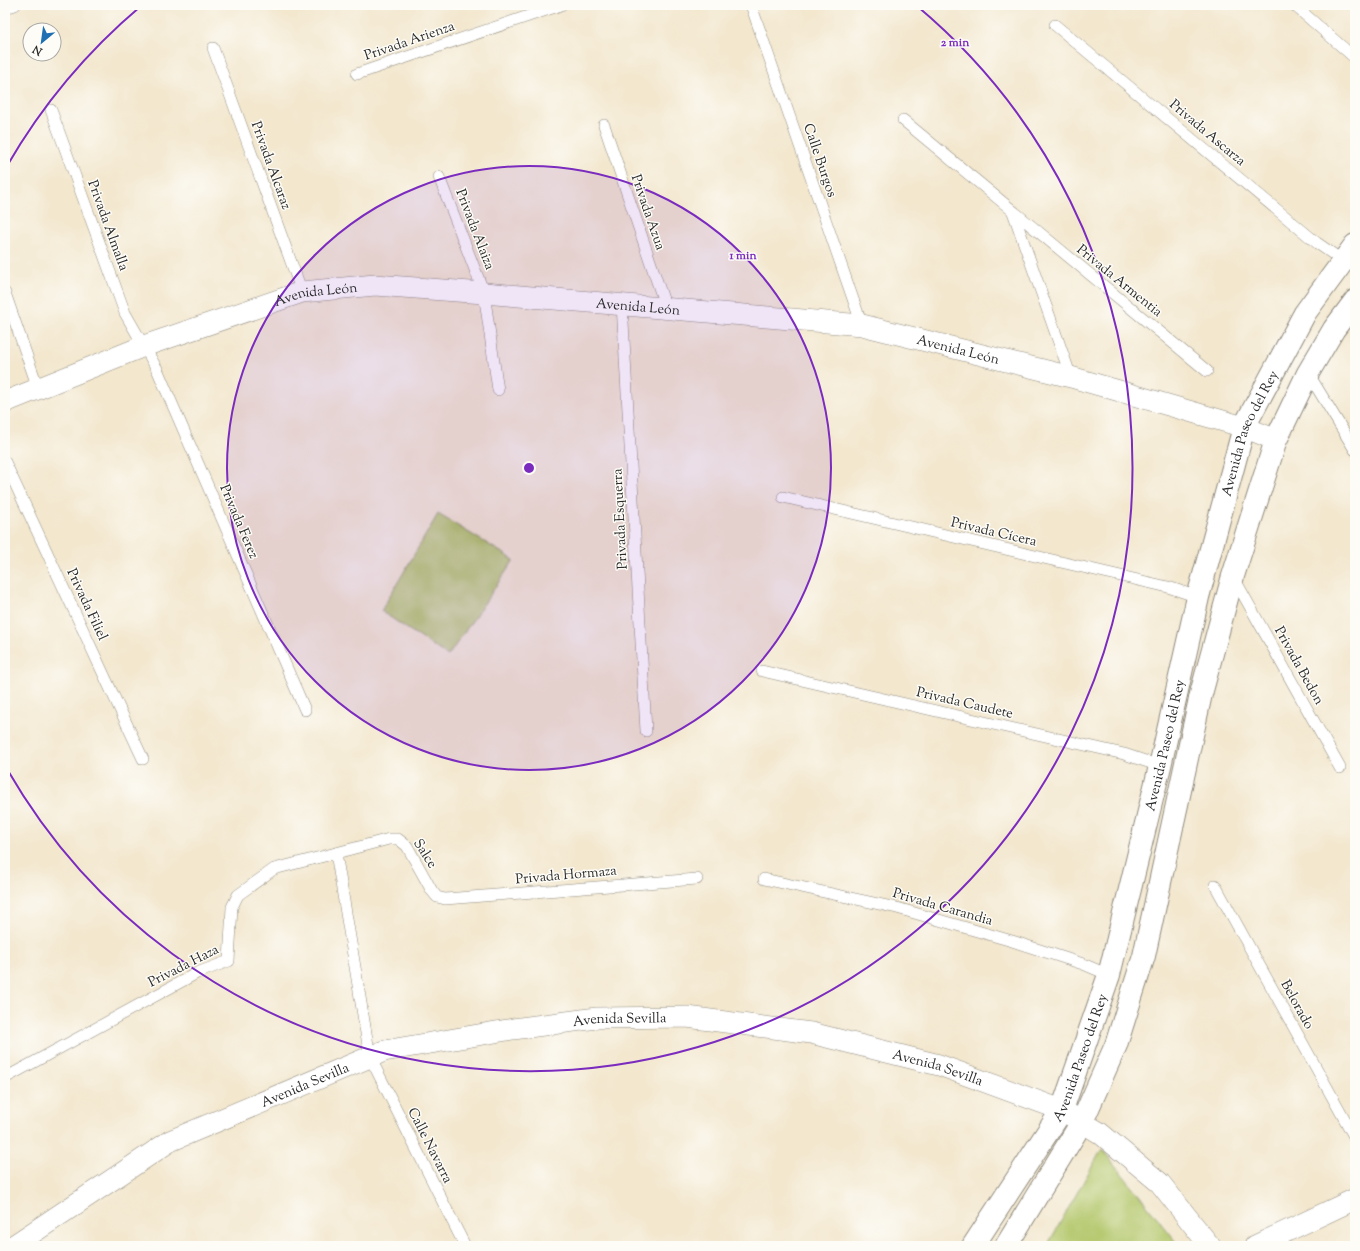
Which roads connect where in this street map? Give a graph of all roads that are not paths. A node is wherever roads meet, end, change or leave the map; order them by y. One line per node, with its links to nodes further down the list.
1 (15, 5): 5 (lane)
2 (561, 5): 9 (lane, Privada Arienza)
3 (752, 5): 22 (lane, Calle Burgos)
4 (1294, 5): 8 (lane)
5 (5, 8)
6 (1056, 24): 15 (lane, Privada Ascarza)
7 (214, 48): 16 (lane, Privada Alcaraz)
8 (1355, 58)
9 (357, 74)
10 (51, 110): 23 (lane, Privada Almalla)
11 (903, 120): 14 (lane, Privada Armentia)
12 (604, 125): 21 (lane, Privada Azua)
13 (439, 177): 18 (lane, Privada Alaiza)
14 (1013, 212): 24 (lane, Privada Armentia); 26 (lane)
15 (1349, 253): 30 (street, Avenida Paseo del Rey)
16 (302, 292): 18 (street, Avenida León); 23 (street, Avenida León)
17 (5, 293): 27 (lane)
18 (484, 293): 20 (street, Avenida León); 28 (lane, Privada Alaiza)
19 (1355, 301): 25 (street, Avenida Paseo del Rey)
20 (622, 304): 21 (street, Avenida León); 39 (lane, Privada Esquerra)
21 (666, 308): 22 (street, Avenida León)
22 (862, 325): 26 (street, Avenida León)
23 (144, 346): 27 (street, Avenida León); 38 (lane, Privada Ferez)
24 (1207, 371)
25 (1308, 373): 31 (street, Avenida Paseo del Rey); 32 (lane)
26 (1070, 377): 30 (street, Avenida León)
27 (38, 388): 29 (street, Avenida León)
28 (498, 390)
29 (5, 402)
30 (1244, 427): 31 (street, Avenida León); 36 (street, Avenida Paseo del Rey)
31 (1276, 440): 35 (street, Avenida Paseo del Rey)
32 (1355, 450)
33 (5, 462): 40 (lane, Privada Filiel)
34 (783, 497): 36 (lane, Privada Cícera)
35 (1233, 576): 42 (lane, Privada Bedon); 52 (street, Avenida Paseo del Rey)
36 (1198, 597): 41 (street, Avenida Paseo del Rey)
37 (762, 671): 41 (lane, Privada Caudete)
38 (305, 710)
39 (646, 731)
40 (143, 759)
41 (1160, 766): 48 (street, Avenida Paseo del Rey)
42 (1340, 768)
43 (336, 853): 47 (lane, Salce); 49 (lane); 50 (lane, Privada Haza)
44 (697, 879): 47 (lane, Privada Hormaza)
45 (764, 880): 48 (lane, Privada Carandia)
46 (1215, 885): 53 (lane, Belorado)
47 (437, 897)
48 (1109, 975): 51 (street, Avenida Paseo del Rey)
49 (370, 1057): 51 (street, Avenida Sevilla); 55 (street, Avenida Sevilla); 56 (lane, Calle Navarra)
50 (5, 1078)
51 (1062, 1110): 52 (street, Avenida Sevilla); 57 (street, Avenida Paseo del Rey)
52 (1082, 1122): 58 (street, Avenida Paseo del Rey); 59 (street, Avenida Sevilla)
53 (1355, 1138)
54 (1355, 1199): 60 (street)
55 (13, 1246)
56 (466, 1246)
57 (974, 1246)
58 (1006, 1246)
59 (1210, 1246)
60 (1255, 1246)

